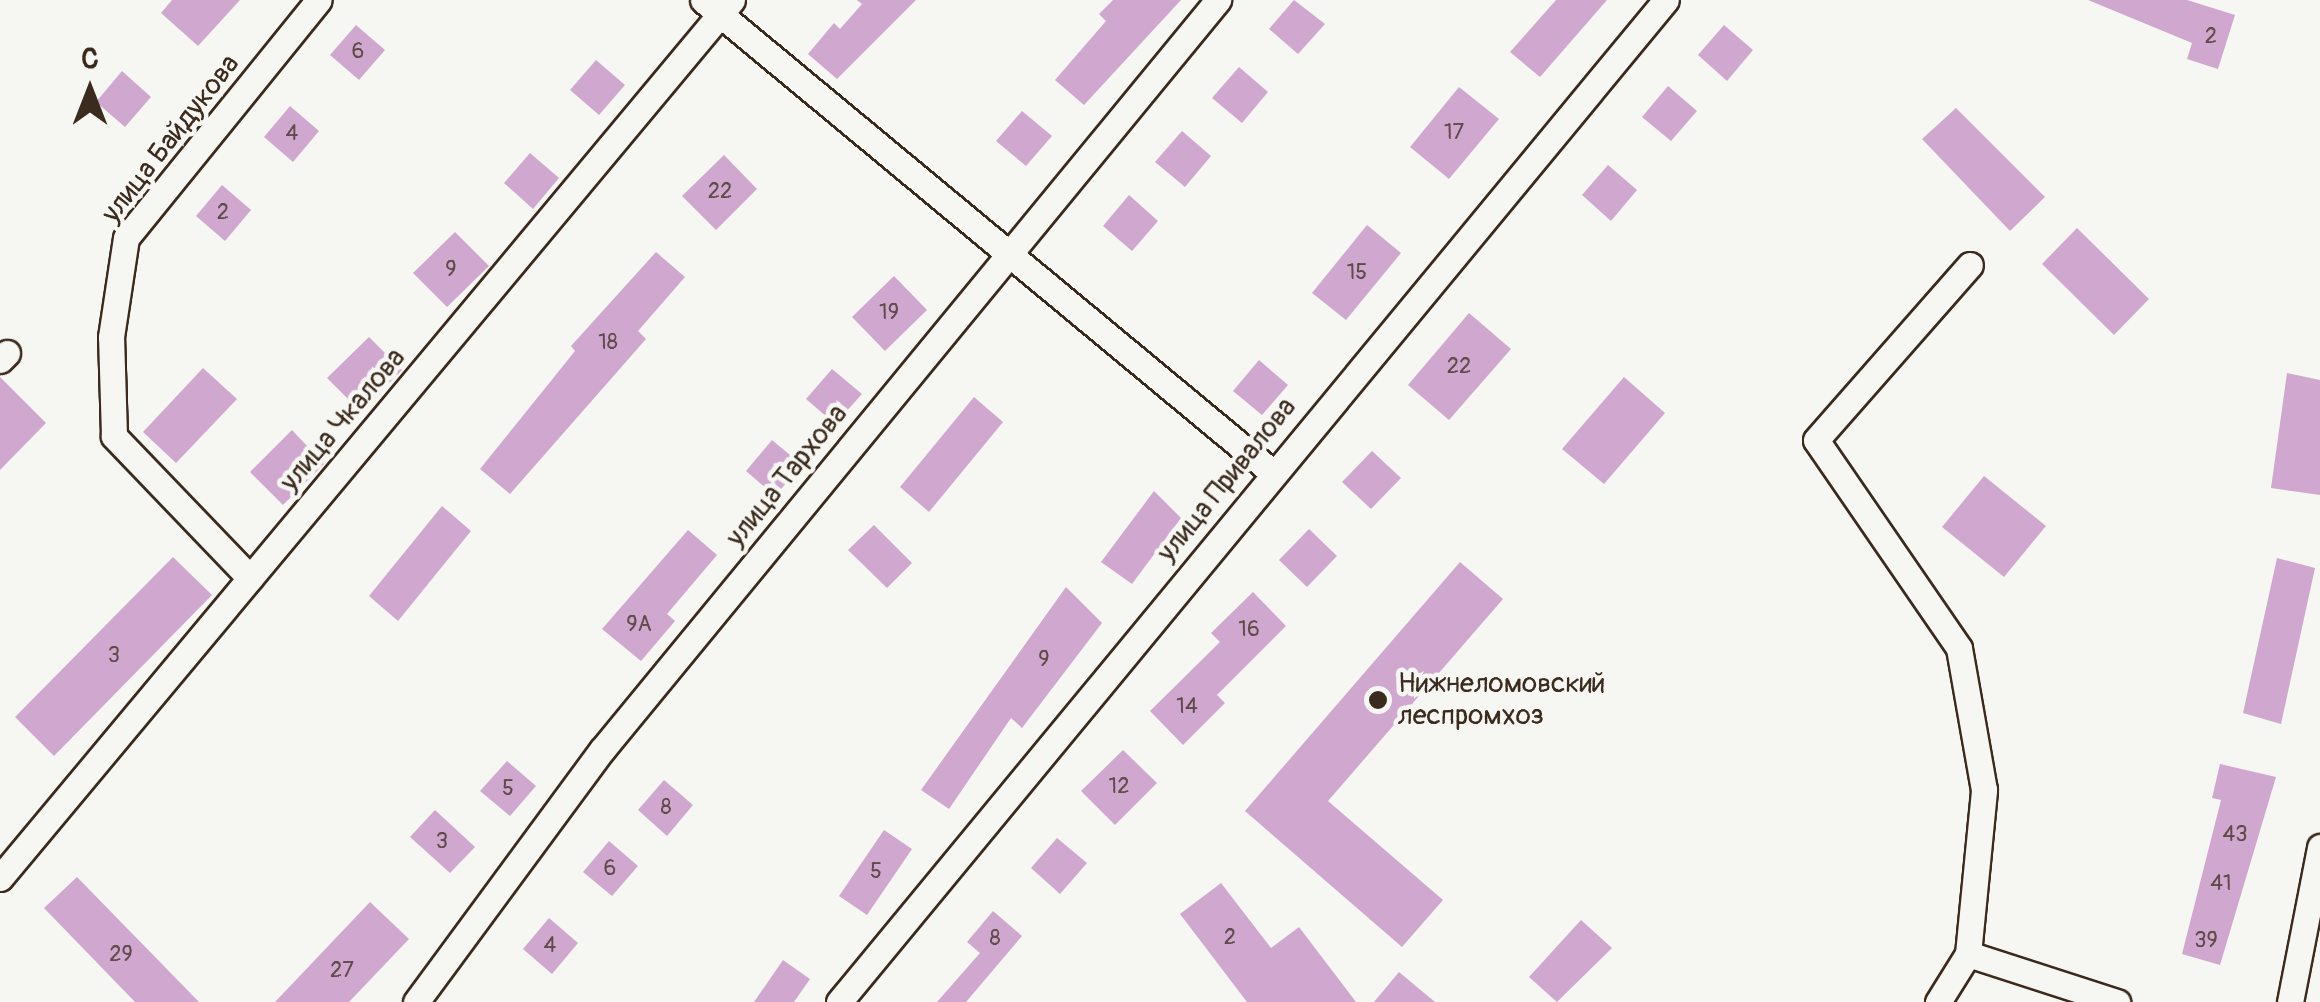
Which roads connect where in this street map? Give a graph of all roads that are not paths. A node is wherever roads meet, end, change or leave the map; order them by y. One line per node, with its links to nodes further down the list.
1 (319, 0): 8 (street, улица Байдукова)
2 (1218, 0): 5 (street, улица Тархова)
3 (1666, 0): 7 (street, улица Привалова)
4 (718, 5): 5 (street); 8 (street, улица Чкалова)
5 (1008, 252): 7 (street); 12 (street, улица Тархова)
6 (1970, 265): 11 (street)
7 (1272, 472): 13 (street, улица Привалова)
8 (250, 578): 10 (street, улица Чкалова)
9 (2320, 847): 16 (street)
10 (0, 878)
11 (1968, 954): 14 (street); 15 (street)
12 (416, 1002)
13 (839, 1002)
14 (1938, 1002)
15 (2117, 1002)
16 (2290, 1002)

